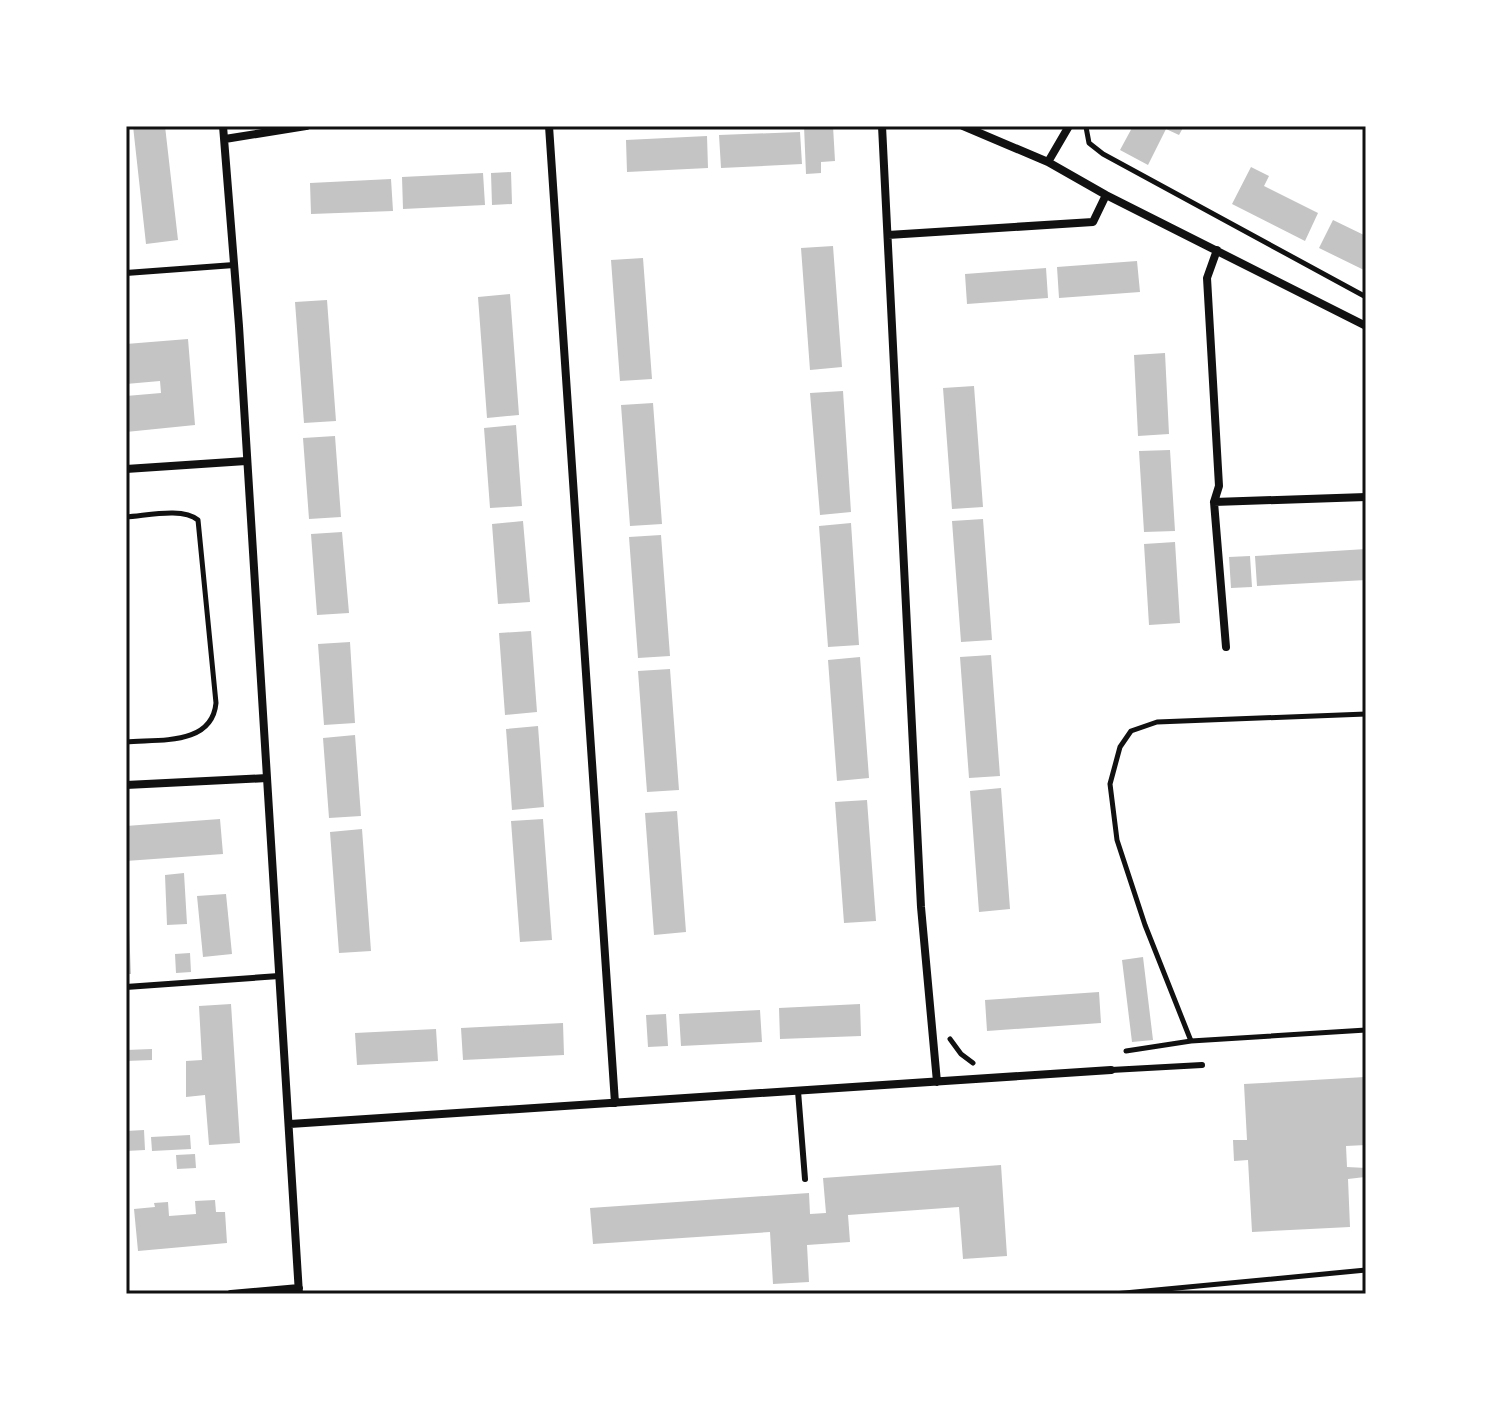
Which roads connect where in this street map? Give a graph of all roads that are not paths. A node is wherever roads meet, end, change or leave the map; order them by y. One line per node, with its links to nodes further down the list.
1 (223, 126): 7 (street)
2 (306, 126): 7 (street)
3 (549, 126): 28 (street)
4 (882, 126): 10 (street)
5 (963, 126): 8 (street)
6 (1069, 126): 8 (street)
7 (225, 139): 12 (street)
8 (1048, 162): 9 (street)
9 (1106, 195): 10 (street); 11 (street)
10 (888, 235): 26 (street)
11 (1217, 250): 14 (street); 18 (street)
12 (234, 265): 13 (lane); 15 (street)
13 (126, 273)
14 (1366, 326)
15 (246, 461): 16 (street); 20 (street)
16 (126, 469)
17 (1366, 497): 18 (street)
18 (1214, 502): 19 (street)
19 (1226, 647)
20 (267, 778): 21 (street); 22 (street)
21 (126, 785)
22 (279, 976): 23 (lane); 29 (street)
23 (126, 987)
24 (1202, 1065): 25 (lane)
25 (1111, 1070): 26 (street)
26 (937, 1082): 27 (street)
27 (798, 1091): 28 (street); 30 (lane)
28 (615, 1103): 29 (street)
29 (290, 1124): 31 (street)
30 (805, 1179)
31 (299, 1291): 32 (street)
32 (231, 1294)

